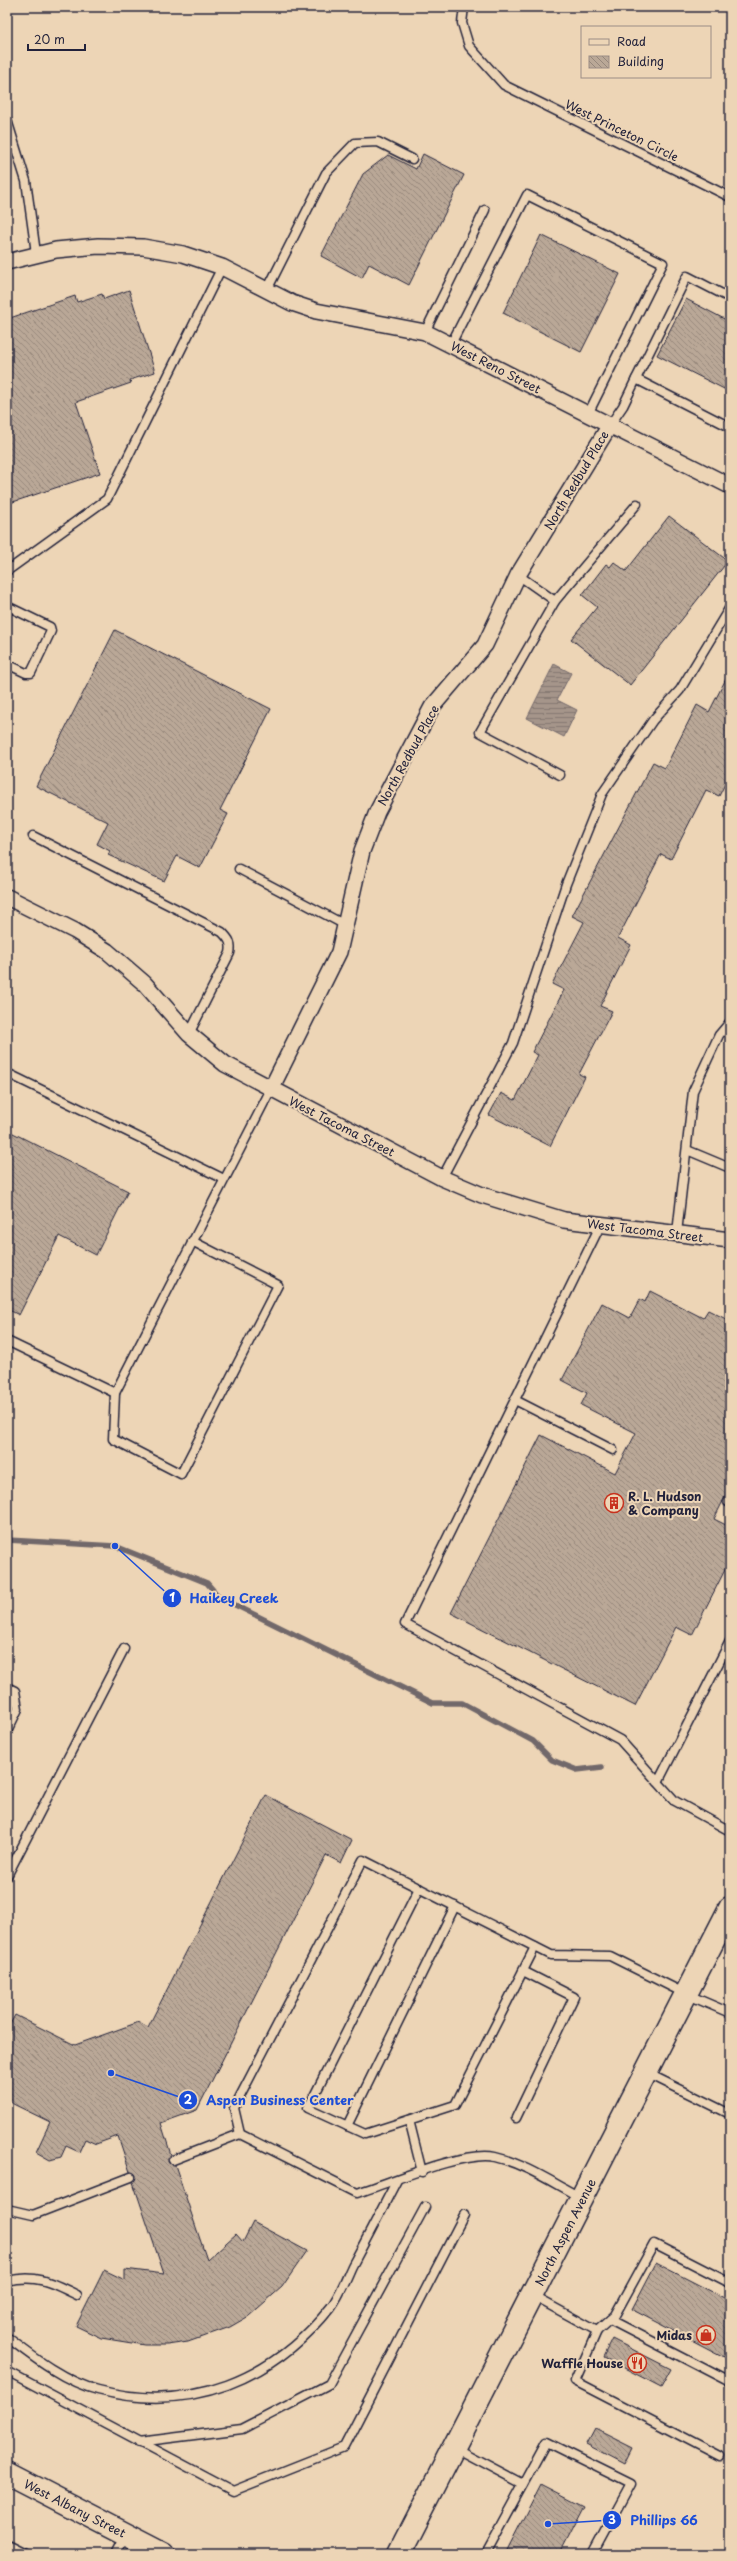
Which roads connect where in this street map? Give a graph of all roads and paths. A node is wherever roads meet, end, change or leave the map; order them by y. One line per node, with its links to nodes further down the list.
1 (464, 7): 4 (lane, West Princeton Circle)
2 (7, 120): 6 (lane)
3 (412, 159): 9 (lane)
4 (730, 197)
5 (485, 210): 11 (lane)
6 (36, 253): 7 (street, West Reno Street); 8 (street, West Reno Street)
7 (7, 262)
8 (222, 267): 9 (street, West Reno Street); 19 (lane)
9 (267, 290): 11 (street, West Reno Street)
10 (730, 298): 13 (lane)
11 (425, 332): 12 (street, West Reno Street)
12 (451, 344): 14 (street, West Reno Street); 14 (lane)
13 (636, 379): 15 (lane); 16 (lane)
14 (588, 414): 15 (street, West Reno Street)
15 (610, 425): 17 (street, West Reno Street); 20 (street, North Redbud Place)
16 (730, 427)
17 (730, 486)
18 (637, 504): 21 (lane)
19 (7, 571)
20 (518, 575): 21 (lane); 29 (street, North Redbud Place)
21 (555, 601): 25 (lane)
22 (7, 606): 24 (lane)
23 (730, 607): 36 (lane)
24 (7, 664)
25 (560, 775)
26 (33, 836): 31 (lane)
27 (239, 869): 29 (lane)
28 (7, 897): 31 (street, West Tacoma Street)
29 (347, 926): 33 (street, North Redbud Place)
30 (730, 1022): 34 (lane)
31 (189, 1034): 33 (street, West Tacoma Street)
32 (7, 1073): 37 (lane)
33 (270, 1089): 36 (street, West Tacoma Street); 37 (lane)
34 (687, 1150): 35 (lane); 39 (lane)
35 (730, 1168)
36 (442, 1178): 38 (street, West Tacoma Street)
37 (224, 1179): 41 (lane)
38 (601, 1224): 39 (street, West Tacoma Street); 44 (lane)
39 (677, 1233): 40 (street, West Tacoma Street)
40 (730, 1240)
41 (192, 1241): 43 (lane); 43 (lane)
42 (7, 1341): 43 (lane)
43 (115, 1393)
44 (516, 1400): 45 (lane); 50 (lane)
45 (614, 1450)
46 (730, 1641): 50 (lane)
47 (124, 1650): 52 (lane)
48 (7, 1687): 49 (lane)
49 (7, 1732)
50 (658, 1782): 51 (lane)
51 (730, 1831)
52 (7, 1876)
53 (419, 1888): 54 (lane); 64 (lane); 65 (lane)
54 (456, 1906): 56 (lane); 64 (lane)
55 (730, 1908): 58 (main road, North Aspen Avenue)
56 (535, 1946): 57 (lane); 58 (lane)
57 (523, 1971): 62 (lane); 63 (lane)
58 (686, 1994): 59 (lane); 60 (main road, North Aspen Avenue)
59 (730, 2013)
60 (646, 2073): 61 (lane); 70 (main road, North Aspen Avenue)
61 (730, 2114)
62 (516, 2118)
63 (409, 2120): 64 (lane); 67 (lane)
64 (347, 2126)
65 (240, 2134): 66 (lane); 69 (lane)
66 (173, 2160)
67 (422, 2172): 69 (lane); 70 (lane)
68 (131, 2177): 72 (lane)
69 (397, 2180): 80 (lane)
70 (583, 2198): 77 (main road, North Aspen Avenue)
71 (425, 2207): 83 (lane)
72 (7, 2209)
73 (464, 2215): 83 (lane)
74 (7, 2281): 76 (lane)
75 (730, 2283): 78 (lane)
76 (77, 2295)
77 (532, 2296): 79 (lane); 84 (main road, North Aspen Avenue)
78 (610, 2320): 79 (lane); 82 (lane)
79 (597, 2331): 85 (lane)
80 (7, 2337)
81 (7, 2371): 83 (lane)
82 (730, 2382)
83 (139, 2442)
84 (454, 2448): 87 (lane); 93 (main road, North Aspen Avenue)
85 (720, 2456)
86 (7, 2473): 88 (main road, West Albany Street)
87 (523, 2484): 94 (lane); 95 (lane)
88 (126, 2534): 91 (lane); 92 (main road, West Albany Street)
89 (7, 2545): 90 (lane)
90 (25, 2554)
91 (116, 2554)
92 (164, 2554)
93 (399, 2554)
94 (485, 2554)
95 (593, 2554)

